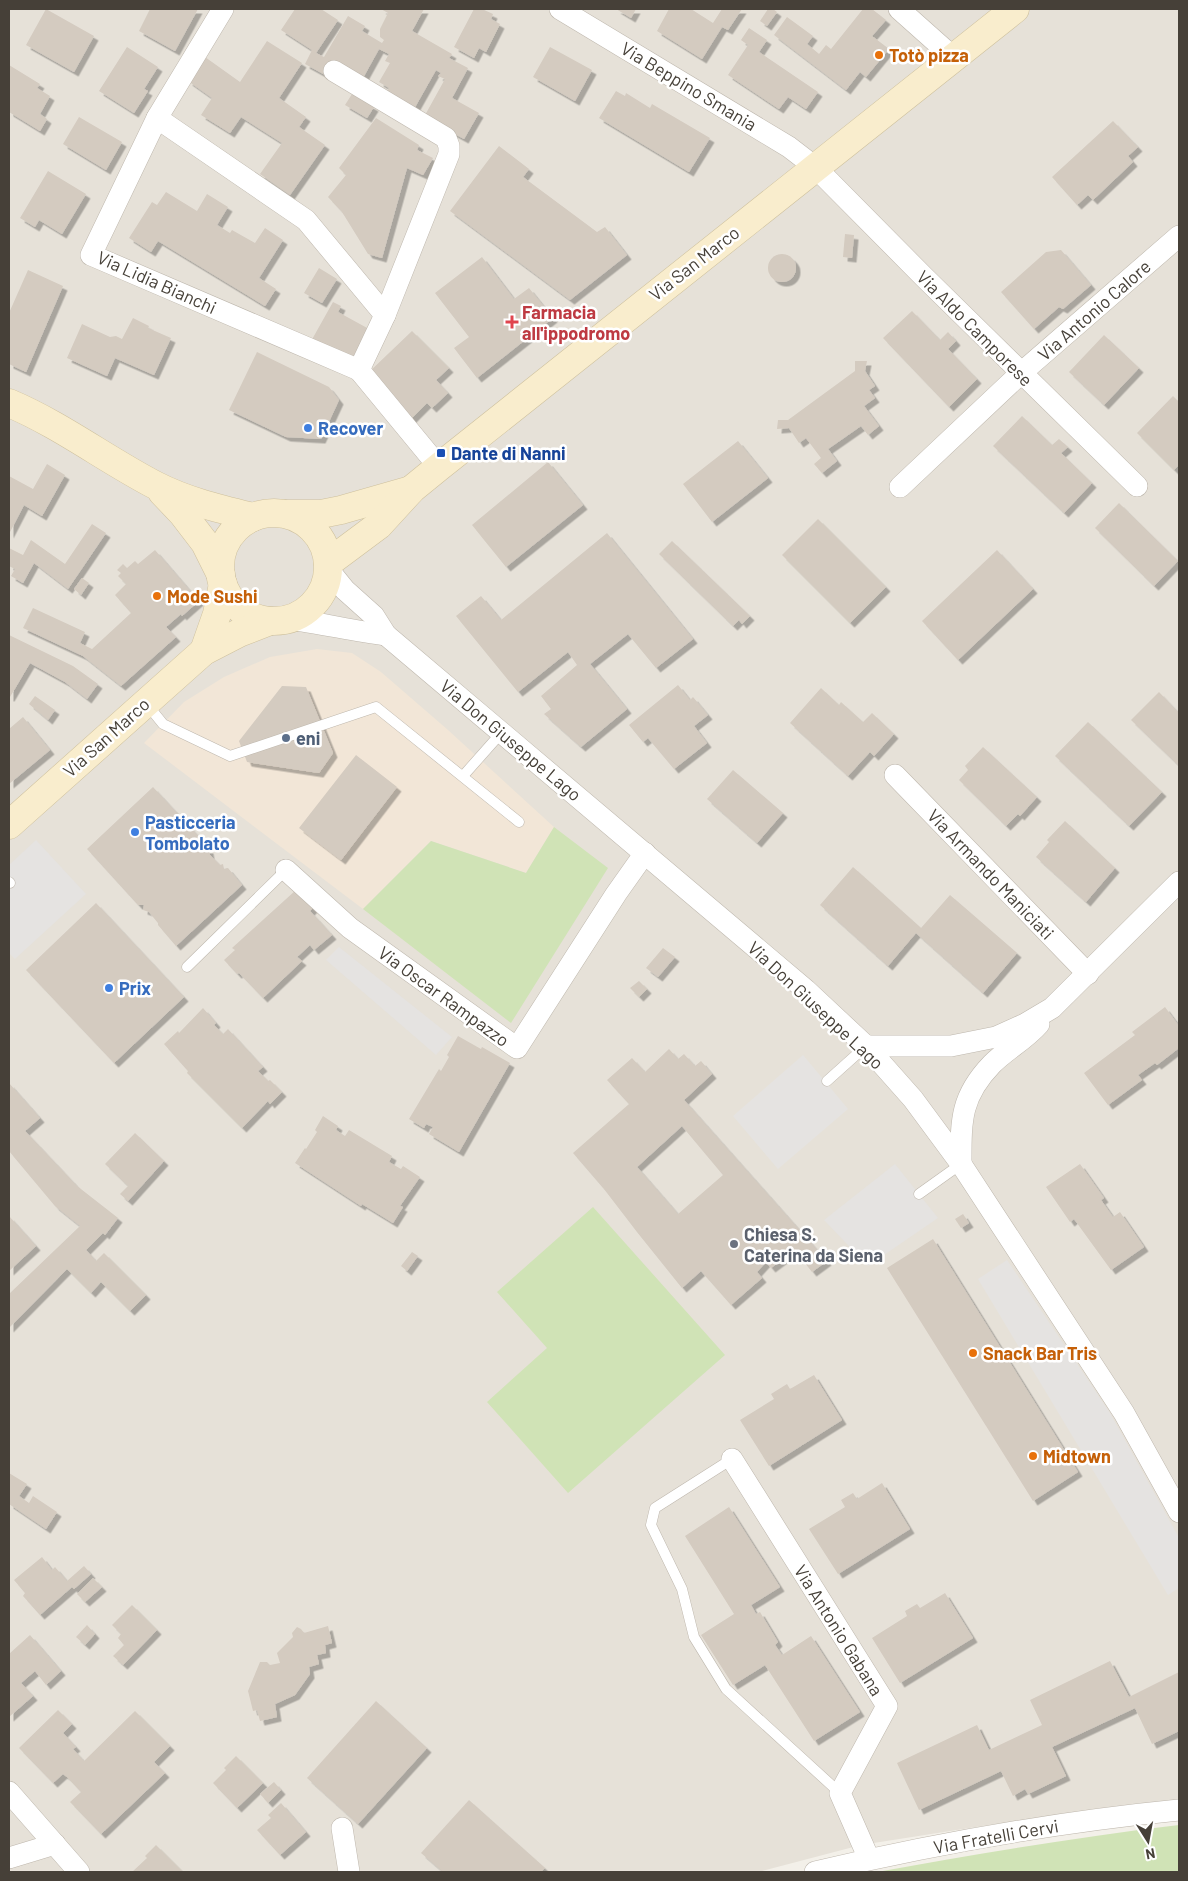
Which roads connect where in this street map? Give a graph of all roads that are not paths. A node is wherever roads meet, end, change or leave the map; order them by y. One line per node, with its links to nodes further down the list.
1 (223, 9): 7 (street, Via Lidia Bianchi)
2 (560, 9): 8 (street, Via Beppino Smania)
3 (899, 9): 5 (street)
4 (1015, 9): 5 (main road, Via San Marco)
5 (954, 58): 8 (main road, Via San Marco)
6 (334, 71): 10 (street)
7 (158, 118): 10 (street); 11 (street, Via Lidia Bianchi)
8 (815, 167): 12 (street, Via Aldo Camporese); 14 (main road, Via San Marco)
9 (1179, 236): 12 (street, Via Antonio Calore)
10 (385, 315): 11 (street)
11 (359, 370): 14 (street, Via Lidia Bianchi)
12 (1021, 373): 16 (street, Via Aldo Camporese); 17 (street, Via Antonio Calore)
13 (9, 403): 15 (main road)
14 (439, 467): 18 (main road, Via San Marco)
15 (156, 485): 20 (main road); 22 (main road)
16 (1137, 486)
17 (900, 487)
18 (412, 490): 19 (main road, Via San Marco); 21 (main road, Via San Marco)
19 (286, 514): 20 (main road); 21 (main road)
20 (253, 517): 22 (main road)
21 (328, 566): 23 (main road); 24 (street, Via Don Giuseppe Lago)
22 (222, 579): 23 (main road); 25 (main road, Via San Marco)
23 (279, 620): 24 (street); 25 (main road, Via San Marco)
24 (386, 635): 27 (street, Via Don Giuseppe Lago)
25 (204, 650): 26 (main road, Via San Marco)
26 (146, 702): 29 (lane); 31 (main road, Via San Marco)
27 (502, 732): 29 (lane); 32 (street, Via Don Giuseppe Lago)
28 (894, 775): 36 (street, Via Armando Maniciati)
29 (463, 776): 30 (lane)
30 (519, 822)
31 (9, 825)
32 (645, 853): 33 (street, Via Oscar Rampazzo); 38 (street, Via Don Giuseppe Lago)
33 (286, 870): 35 (lane)
34 (1179, 882): 36 (street)
35 (186, 967)
36 (1088, 974): 37 (street)
37 (1052, 1008): 38 (street); 40 (street)
38 (866, 1046): 39 (lane); 40 (street, Via Don Giuseppe Lago)
39 (826, 1081)
40 (961, 1164): 41 (lane); 43 (street, Via Don Giuseppe Lago)
41 (919, 1194)
42 (732, 1459): 45 (street, Via Antonio Gabana); 45 (lane)
43 (1179, 1512)
44 (9, 1792): 48 (street)
45 (840, 1793): 50 (street)
46 (1179, 1810): 50 (street, Via Fratelli Cervi)
47 (342, 1828): 52 (street)
48 (55, 1844): 49 (street); 51 (street)
49 (9, 1858)
50 (869, 1859): 53 (street, Via Fratelli Cervi)
51 (79, 1872)
52 (349, 1872)
53 (815, 1872)

